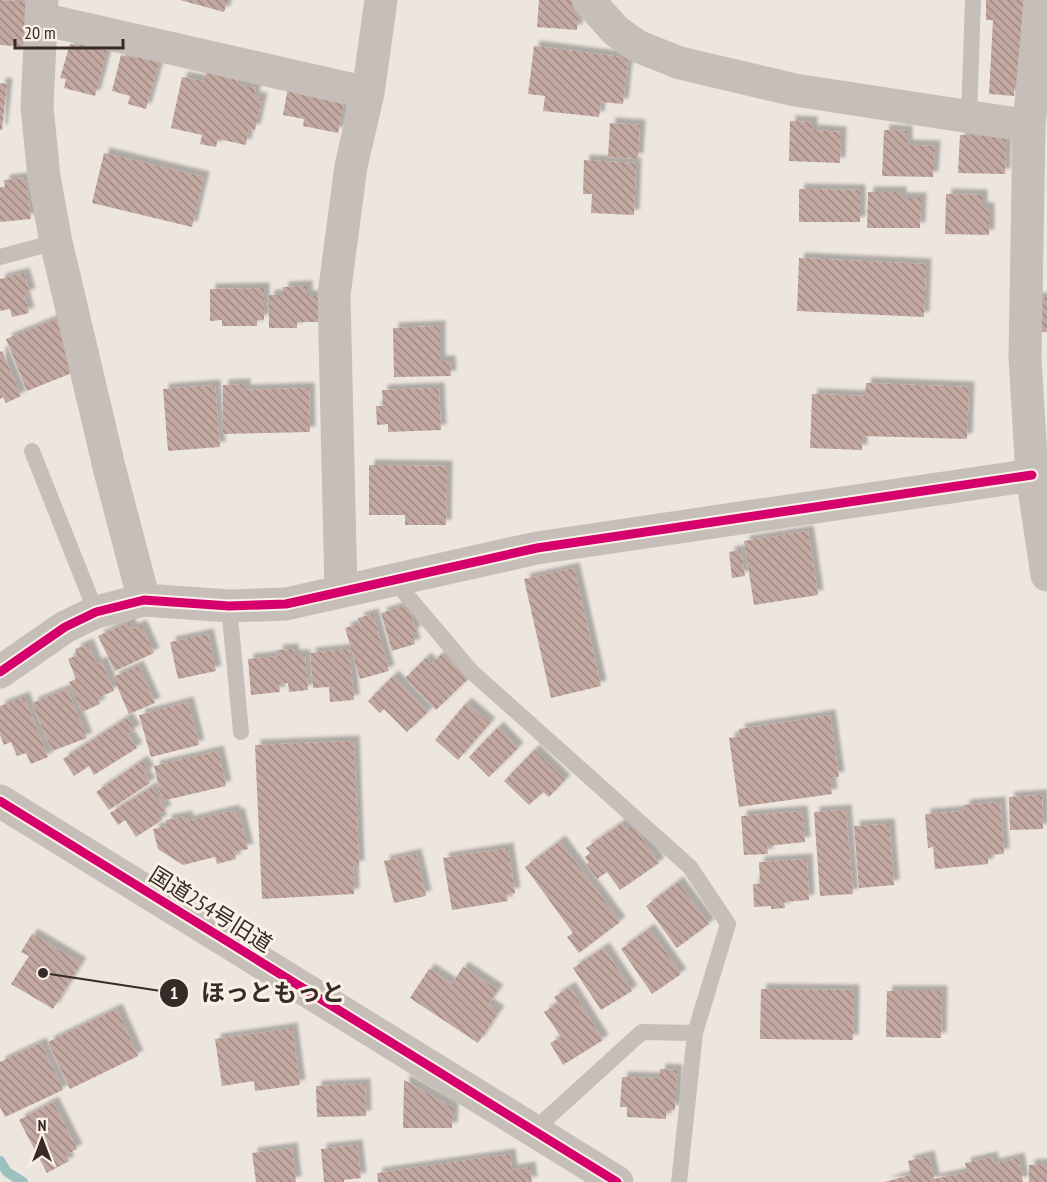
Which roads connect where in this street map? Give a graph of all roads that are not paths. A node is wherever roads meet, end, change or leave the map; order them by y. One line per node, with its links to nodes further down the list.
1 (381, 0): 6 (street)
2 (588, 0): 7 (street)
3 (973, 0): 7 (lane)
4 (1040, 0): 8 (street)
5 (42, 10): 6 (street); 9 (street)
6 (368, 93): 16 (street)
7 (969, 117): 8 (street)
8 (1029, 126): 11 (street)
9 (56, 242): 10 (lane); 17 (street)
10 (0, 257)
11 (1036, 358): 13 (street)
12 (32, 451): 19 (lane)
13 (1032, 476): 14 (street); 15 (street)
14 (1047, 575)
15 (393, 579): 16 (street); 23 (lane)
16 (341, 591): 18 (street)
17 (144, 600): 18 (street); 19 (street)
18 (229, 606): 21 (lane)
19 (96, 612): 20 (street)
20 (0, 672)
21 (241, 732)
22 (0, 801): 24 (street, 国道254号旧道)
23 (695, 1033): 24 (lane); 26 (lane)
24 (533, 1131): 25 (street, 国道254号旧道)
25 (617, 1182)
26 (679, 1182)

